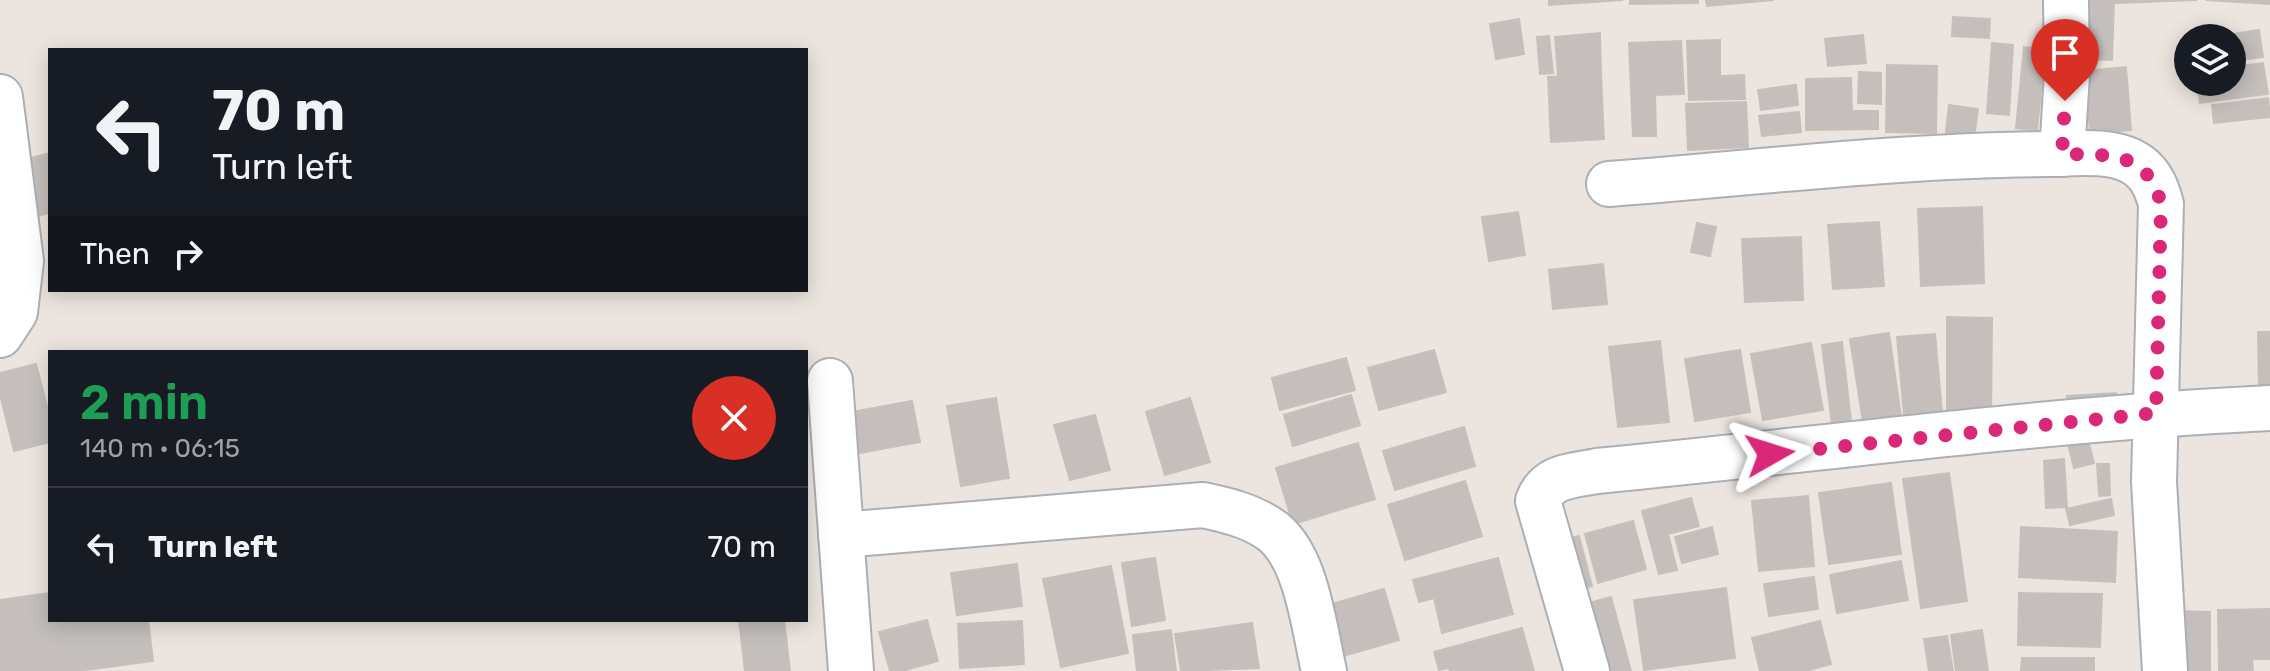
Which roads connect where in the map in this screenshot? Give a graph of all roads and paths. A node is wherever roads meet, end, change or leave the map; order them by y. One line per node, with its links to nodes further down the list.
1 (2066, 0): 3 (street)
2 (2, 115): 5 (street)
3 (2062, 154): 4 (street); 8 (street)
4 (1609, 184)
5 (0, 335)
6 (830, 381): 9 (street)
7 (2270, 408): 8 (street)
8 (2156, 413): 12 (street); 13 (street)
9 (841, 535): 10 (street); 11 (street)
10 (851, 671)
11 (1324, 671)
12 (1587, 671)
13 (2165, 671)

